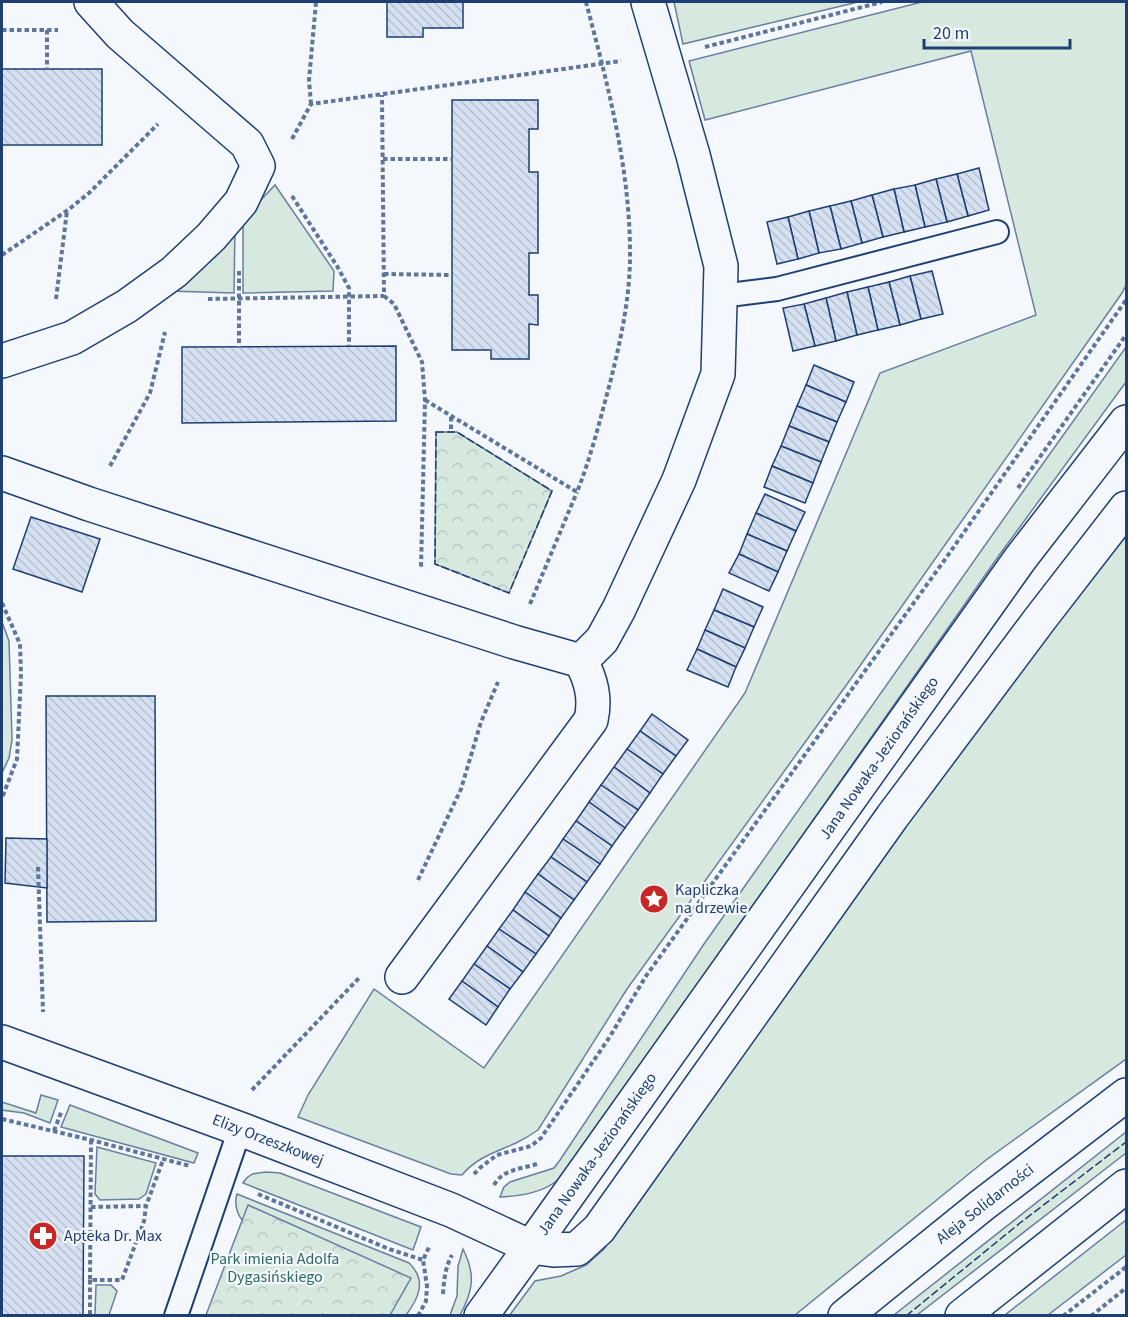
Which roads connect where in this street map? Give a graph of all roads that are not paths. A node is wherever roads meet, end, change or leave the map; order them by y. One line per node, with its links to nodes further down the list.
1 (91, 2): 5 (street)
2 (648, 2): 4 (street)
3 (997, 231): 4 (lane)
4 (721, 296): 9 (street)
5 (2, 361)
6 (1126, 422): 15 (street, Jana Nowaka-Jeziorańskiego)
7 (2, 472): 9 (street)
8 (1126, 508): 15 (street, Jana Nowaka-Jeziorańskiego)
9 (581, 661): 10 (street)
10 (402, 977)
11 (2, 1042): 13 (street, Elizy Orzeszkowej)
12 (1126, 1095): 18 (street, Aleja Solidarności)
13 (240, 1129): 15 (street, Elizy Orzeszkowej); 16 (lane)
14 (1126, 1186): 19 (street)
15 (531, 1247): 17 (street)
16 (176, 1316)
17 (481, 1316)
18 (845, 1316)
19 (962, 1316)

